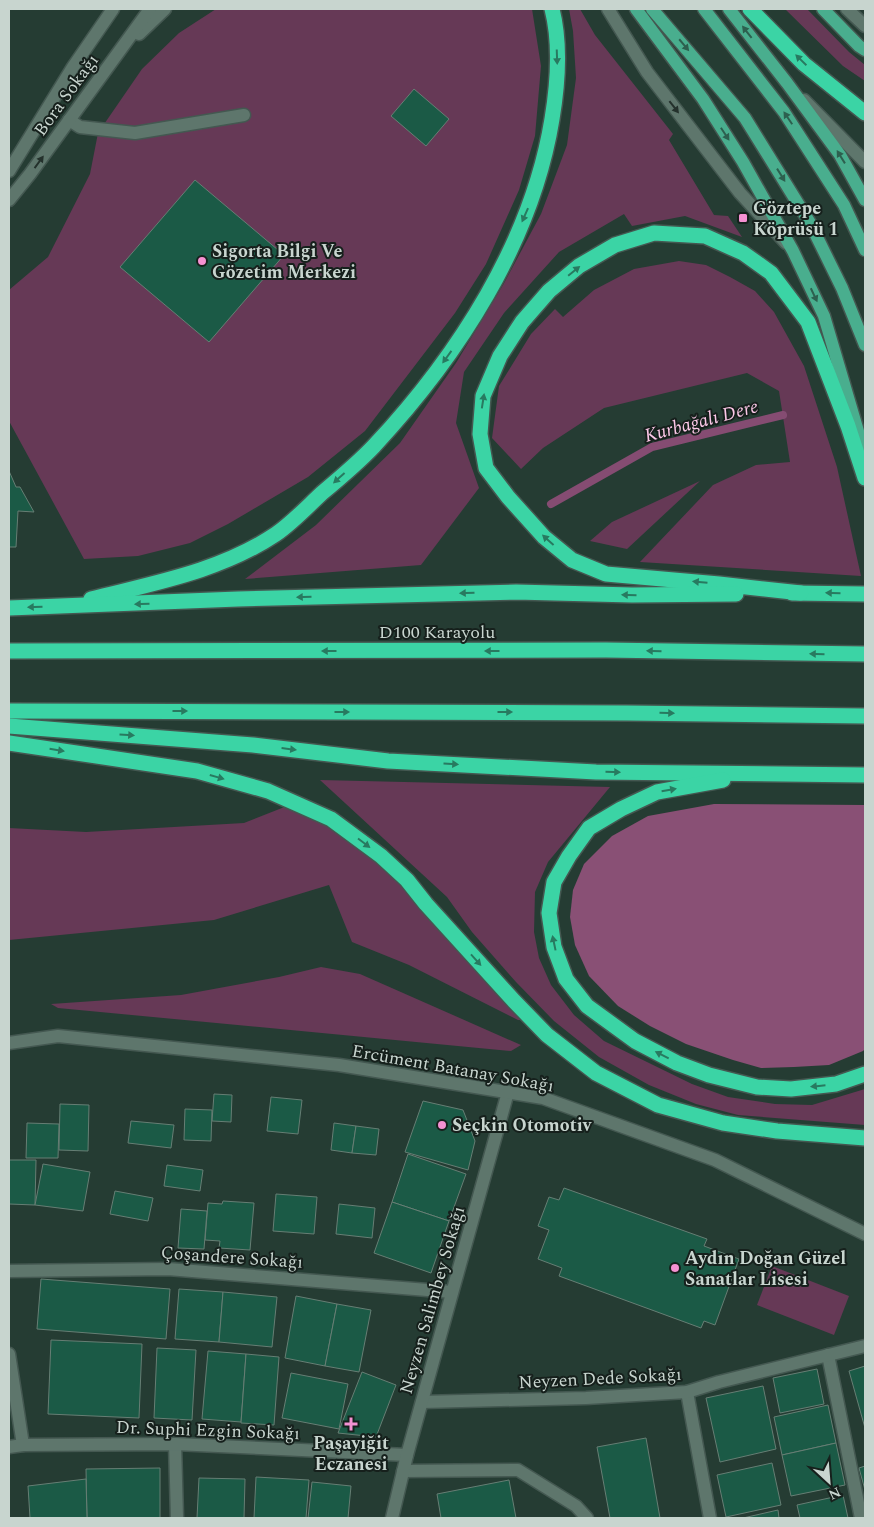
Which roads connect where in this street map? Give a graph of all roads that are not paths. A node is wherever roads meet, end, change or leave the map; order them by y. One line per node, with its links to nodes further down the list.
1 (113, 9): 21 (street, Bora Sokağı)
2 (150, 9): 15 (street, Bora Sokağı)
3 (166, 9): 15 (street)
4 (552, 9): 31 (highway, one-way to 31)
5 (608, 9): 25 (street, one-way to 25)
6 (636, 9): 25 (main road, one-way to 25)
7 (652, 9): 26 (main road, one-way to 26)
8 (704, 9): 24 (main road, one-way to 8)
9 (729, 9): 16 (main road, one-way to 9)
10 (750, 9): 17 (highway, one-way to 10)
11 (823, 9): 14 (main road)
12 (847, 9): 13 (street)
13 (865, 26)
14 (865, 50)
15 (117, 55): 19 (street, Bora Sokağı)
16 (787, 83): 20 (street); 23 (main road, one-way to 16)
17 (865, 113)
18 (244, 115): 19 (street)
19 (69, 120): 22 (street, Bora Sokağı, one-way to 19)
20 (865, 162)
21 (9, 171)
22 (9, 200)
23 (865, 200)
24 (865, 250)
25 (793, 251): 27 (main road, one-way to 27)
26 (865, 345)
27 (865, 455)
28 (865, 478): 29 (highway, one-way to 28)
29 (801, 593): 30 (highway, one-way to 29); 31 (highway, one-way to 31)
30 (865, 594)
31 (62, 606): 32 (highway, one-way to 32)
32 (9, 608)
33 (9, 651): 34 (highway, D100 Karayolu, one-way to 33)
34 (865, 654)
35 (9, 711): 36 (highway, one-way to 36)
36 (865, 716)
37 (9, 726): 39 (highway, one-way to 39)
38 (9, 742): 44 (highway, one-way to 44)
39 (755, 774): 40 (highway); 42 (highway, one-way to 39)
40 (865, 775)
41 (9, 1042): 43 (street, Ercüment Batanay Sokağı)
42 (865, 1074)
43 (508, 1092): 45 (street, Ercüment Batanay Sokağı); 47 (street, Neyzen Salimbey Sokağı)
44 (865, 1138)
45 (865, 1234)
46 (9, 1271): 47 (street, Çoşandere Sokağı)
47 (452, 1292): 52 (street, Neyzen Salimbey Sokağı)
48 (865, 1346): 50 (street, Neyzen Dede Sokağı)
49 (9, 1354): 54 (street)
50 (828, 1355): 51 (street, Neyzen Dede Sokağı); 62 (street)
51 (687, 1392): 52 (street, Neyzen Dede Sokağı); 61 (street)
52 (422, 1402): 56 (street, Neyzen Salimbey Sokağı)
53 (175, 1444): 54 (street, Dr. Suphi Ezgin Sokağı); 56 (street, Dr. Suphi Ezgin Sokağı); 58 (street)
54 (23, 1445): 55 (street, Dr. Suphi Ezgin Sokağı)
55 (9, 1447)
56 (407, 1455): 57 (street, Neyzen Salimbey Sokağı)
57 (403, 1471): 59 (street, Neyzen Salimbey Sokağı); 60 (street)
58 (177, 1518)
59 (392, 1518)
60 (588, 1518)
61 (710, 1518)
62 (861, 1518)

